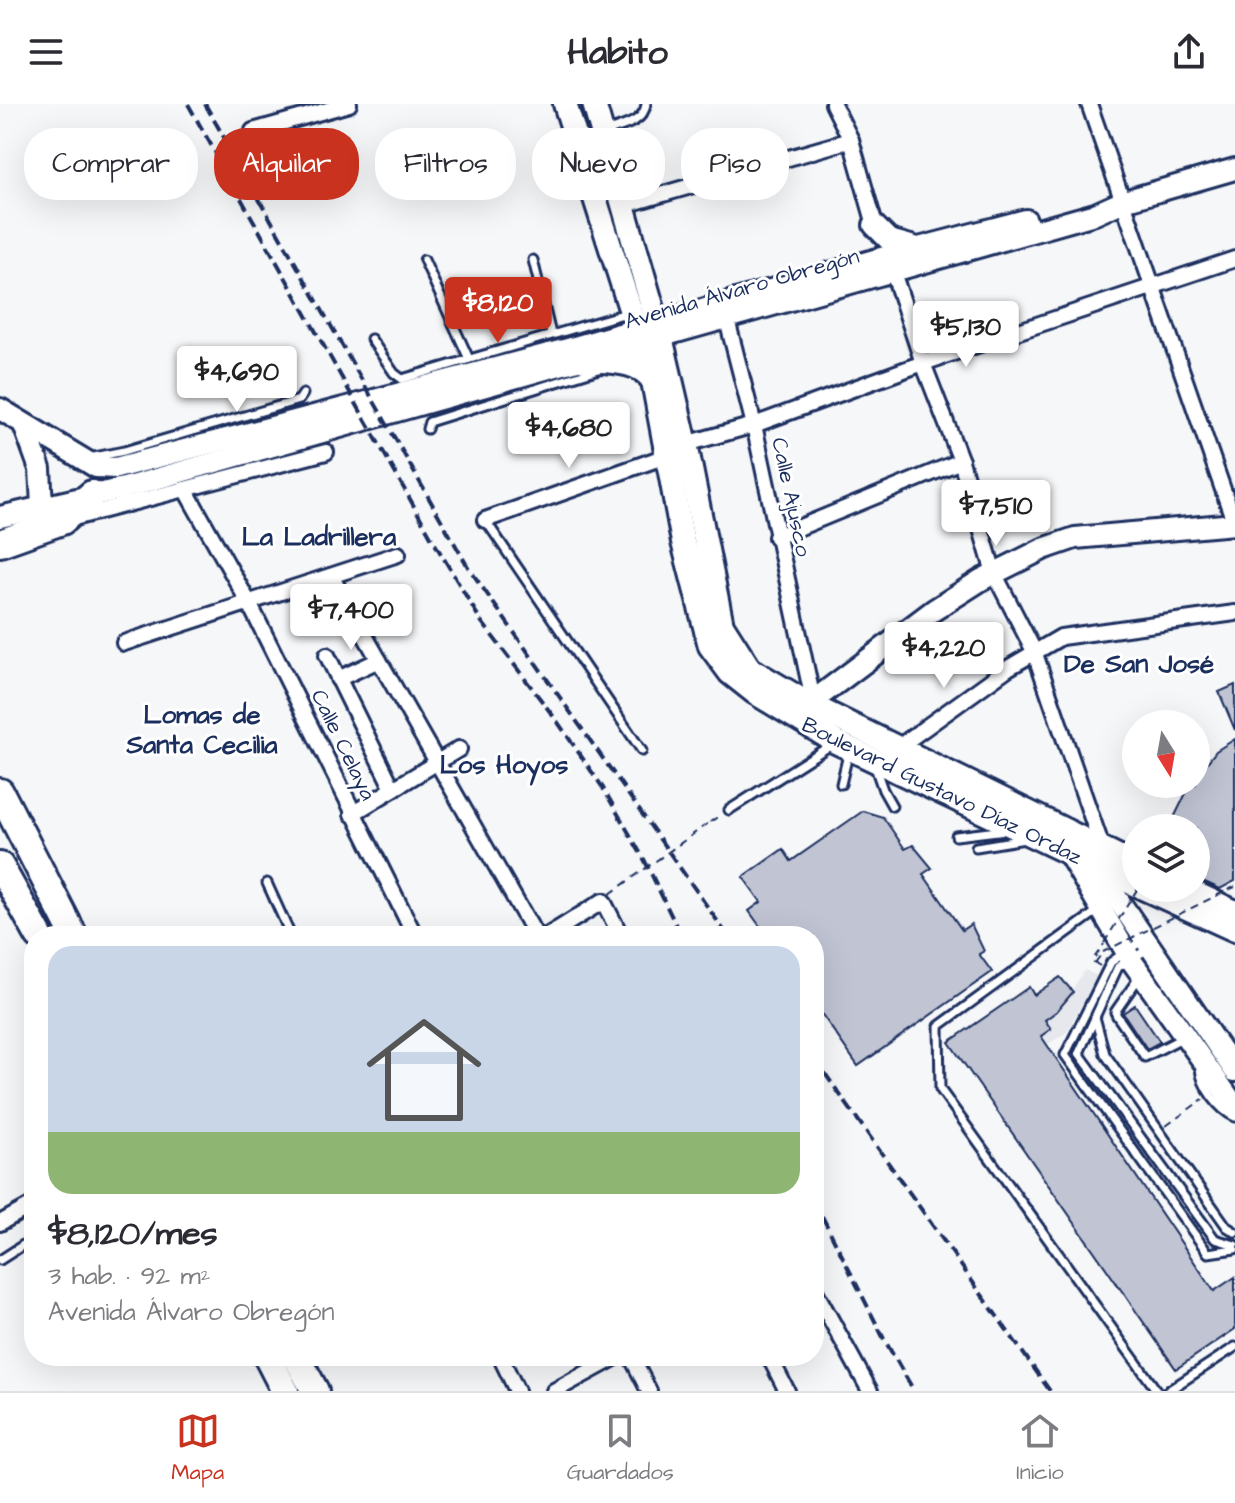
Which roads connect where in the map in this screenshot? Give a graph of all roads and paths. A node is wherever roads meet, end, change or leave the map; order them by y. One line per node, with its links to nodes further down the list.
1 (349, 104): 7 (street)
2 (565, 104): 24 (main road, Boulevard Gustavo Díaz Ordaz)
3 (594, 104): 9 (main road, Boulevard Gustavo Díaz Ordaz)
4 (646, 104): 10 (lane)
5 (833, 104): 11 (street)
6 (1089, 104): 14 (street)
7 (312, 109): 8 (street)
8 (261, 128)
9 (601, 128)
10 (616, 128)
11 (851, 140): 15 (street); 16 (street)
12 (1235, 169): 14 (street, Avenida Álvaro Obregón)
13 (623, 200): 15 (main road, Boulevard Gustavo Díaz Ordaz)
14 (1124, 201): 17 (street, Avenida Álvaro Obregón); 21 (street, Avenida Álvaro Obregón); 22 (street)
15 (625, 205): 24 (main road, Boulevard Gustavo Díaz Ordaz)
16 (874, 225): 17 (street); 21 (street)
17 (918, 247): 21 (street, Avenida Álvaro Obregón)
18 (1235, 259): 22 (street)
19 (424, 260): 27 (lane)
20 (533, 260): 25 (lane)
21 (890, 264): 23 (street, Avenida Álvaro Obregón); 30 (street)
22 (1154, 288): 30 (street); 49 (street)
23 (724, 311): 24 (street, Avenida Álvaro Obregón); 36 (street, Calle Ajusco)
24 (646, 328): 25 (lane); 28 (street, Avenida Álvaro Obregón); 31 (main road, Boulevard Gustavo Díaz Ordaz); 34 (street, Avenida Álvaro Obregón); 38 (main road, Boulevard Gustavo Díaz Ordaz)
25 (551, 334): 27 (lane)
26 (371, 339): 27 (lane)
27 (469, 359)
28 (584, 360): 29 (main road); 34 (street, Avenida Álvaro Obregón)
29 (620, 363): 31 (main road); 37 (lane)
30 (923, 363): 36 (street); 42 (street)
31 (653, 381): 40 (main road, Boulevard Gustavo Díaz Ordaz)
32 (303, 394): 41 (lane)
33 (0, 409): 35 (street)
34 (371, 410): 41 (street); 45 (street)
35 (24, 425): 41 (street); 46 (street)
36 (754, 425): 38 (street); 50 (street, Calle Ajusco)
37 (427, 429)
38 (686, 444): 62 (main road, Boulevard Gustavo Díaz Ordaz)
39 (326, 452): 43 (street)
40 (666, 456): 48 (street); 63 (main road, Boulevard Gustavo Díaz Ordaz)
41 (83, 459)
42 (961, 461): 50 (street); 53 (street)
43 (185, 489): 45 (street); 55 (street, Calle Celaya)
44 (92, 494): 45 (street); 46 (highway)
45 (128, 496): 46 (street)
46 (52, 513): 47 (street); 51 (highway)
47 (0, 517)
48 (485, 520): 65 (lane)
49 (1235, 524): 53 (street)
50 (776, 537): 62 (street, Calle Ajusco)
51 (0, 543)
52 (398, 554): 54 (street)
53 (994, 573): 58 (street); 62 (street)
54 (331, 576): 55 (street); 60 (street)
55 (249, 603): 57 (street); 73 (street, Calle Celaya)
56 (1235, 613): 58 (street)
57 (124, 643)
58 (1034, 651): 66 (street); 77 (street)
59 (327, 655): 61 (street)
60 (379, 660): 61 (street); 67 (street)
61 (338, 679): 69 (street)
62 (811, 702): 66 (main road, Boulevard Gustavo Díaz Ordaz)
63 (843, 745): 66 (main road, Boulevard Gustavo Díaz Ordaz); 68 (lane); 72 (lane)
64 (459, 749): 67 (street)
65 (642, 751)
66 (883, 756): 71 (lane); 74 (main road, Boulevard Gustavo Díaz Ordaz); 77 (main road, Boulevard Gustavo Díaz Ordaz)
67 (437, 762): 69 (street); 92 (street)
68 (841, 784)
69 (393, 789): 73 (street)
70 (0, 792): 89 (highway)
71 (892, 806)
72 (729, 810): 83 (path, bridge)
73 (352, 814): 91 (street, Calle Celaya)
74 (1029, 833): 75 (lane); 76 (lane); 77 (main road, Boulevard Gustavo Díaz Ordaz)
75 (956, 836)
76 (976, 847)
77 (1086, 850): 78 (main road, Boulevard Gustavo Díaz Ordaz); 80 (main road, Boulevard Gustavo Díaz Ordaz); 87 (street); 96 (street)
78 (1122, 861)
79 (0, 866): 88 (highway)
80 (1122, 875)
81 (267, 883): 90 (lane)
82 (1210, 894): 84 (main road)
83 (606, 898): 93 (street); 94 (street)
84 (1231, 898): 85 (path, bridge)
85 (1130, 902)
86 (1172, 902): 95 (main road, Boulevard Gustavo Díaz Ordaz)
87 (1100, 909): 97 (street); 125 (lane)
88 (33, 926)
89 (69, 926)
90 (286, 926)
91 (410, 926)
92 (530, 926)
93 (563, 926)
94 (617, 926)
95 (1235, 930)
96 (1147, 943): 97 (lane); 101 (street)
97 (1132, 961): 98 (lane); 99 (street); 99 (lane); 108 (lane)
98 (1095, 1017): 106 (lane); 108 (lane)
99 (1186, 1037): 100 (street)
100 (1199, 1054): 102 (street); 103 (lane)
101 (1235, 1070)
102 (1235, 1106)
103 (1235, 1117)
104 (24, 1210): 105 (street)
105 (0, 1223)
106 (1235, 1232)
107 (24, 1244): 109 (lane)
108 (1235, 1247)
109 (0, 1260)
110 (824, 1307): 124 (street)
111 (1235, 1347): 126 (lane)
112 (272, 1366): 118 (highway)
113 (301, 1366): 119 (highway)
114 (505, 1366): 120 (street)
115 (600, 1366): 121 (street)
116 (636, 1366): 122 (street)
117 (774, 1366): 123 (street)
118 (285, 1391)
119 (315, 1391)
120 (517, 1391)
121 (554, 1391)
122 (649, 1391)
123 (787, 1391)
124 (870, 1391)
125 (1157, 1391)
126 (1168, 1391)

